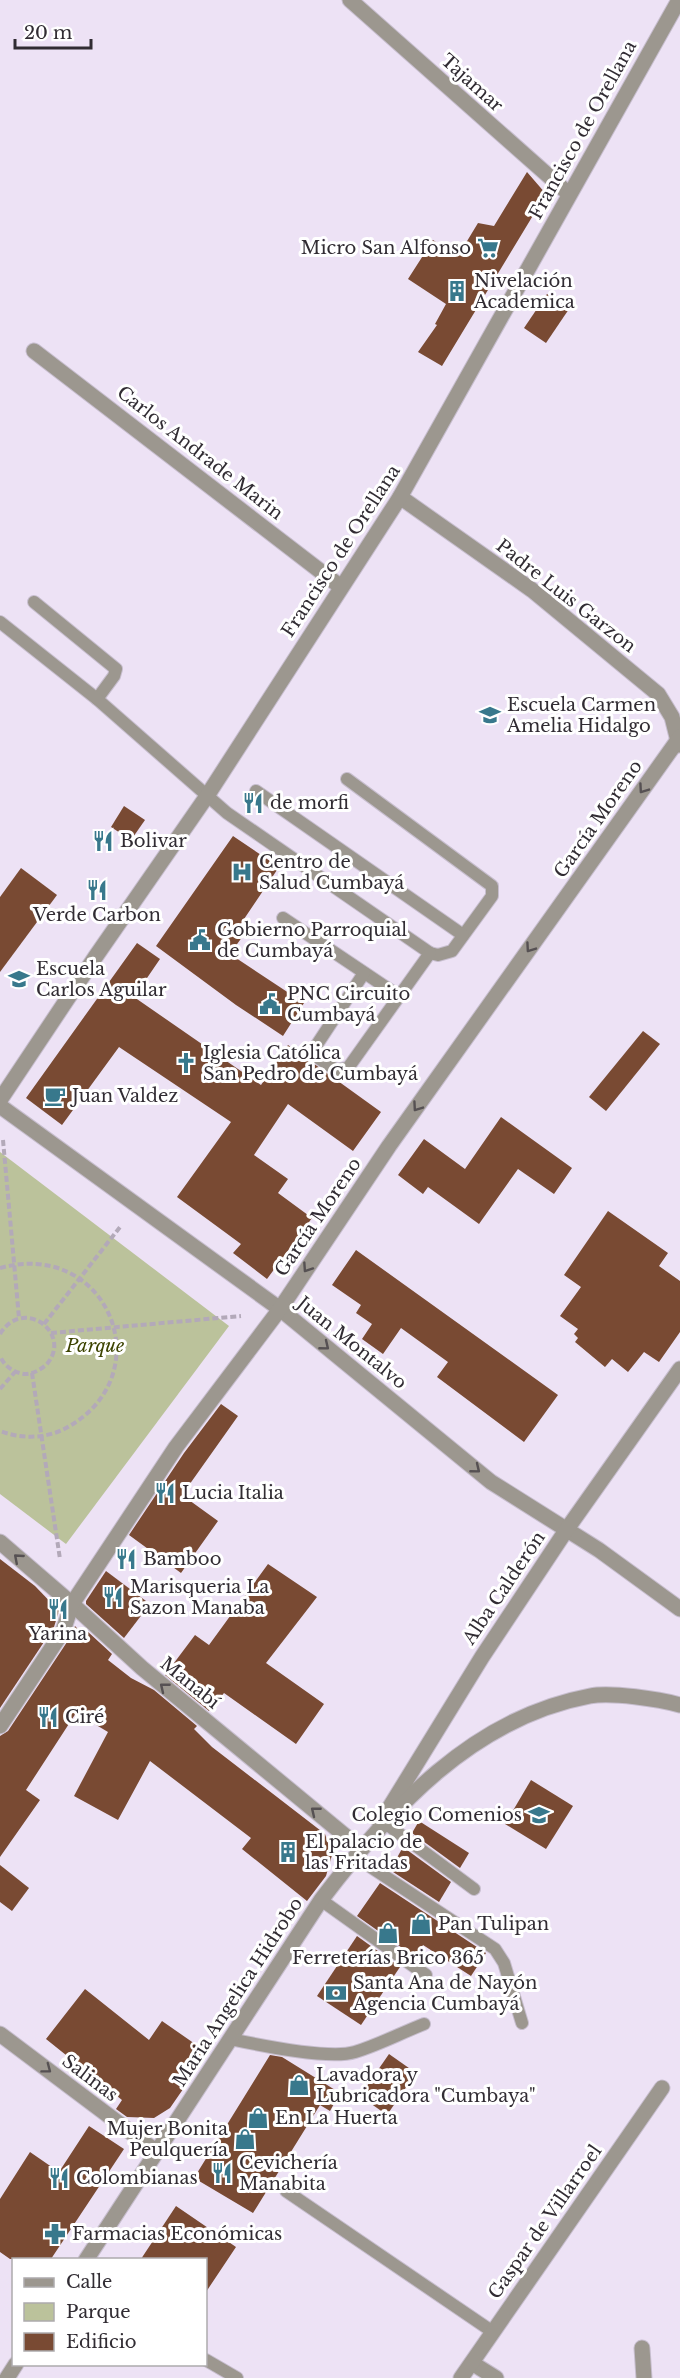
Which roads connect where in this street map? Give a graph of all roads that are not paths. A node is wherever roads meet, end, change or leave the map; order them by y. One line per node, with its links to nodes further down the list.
1 (350, 0): 3 (street, Tajamar)
2 (679, 0): 3 (street, Francisco de Orellana)
3 (569, 194): 5 (street, Francisco de Orellana)
4 (34, 351): 6 (street, Carlos Andrade Marin)
5 (400, 497): 6 (street, Francisco de Orellana); 10 (street, Padre Luis Garzon)
6 (341, 587): 13 (street, Francisco de Orellana)
7 (34, 602): 9 (lane)
8 (0, 622): 9 (lane)
9 (97, 699): 13 (lane)
10 (679, 742): 21 (street, García Moreno, one-way to 21)
11 (347, 779): 15 (lane)
12 (256, 791): 15 (lane)
13 (207, 796): 16 (lane); 19 (street, Francisco de Orellana)
14 (283, 918): 17 (lane)
15 (463, 935): 16 (lane)
16 (430, 953): 18 (lane)
17 (364, 973): 18 (lane); 18 (lane)
18 (399, 996)
19 (0, 1100)
20 (0, 1106): 21 (street, Juan Montalvo)
21 (280, 1309): 23 (street, Juan Montalvo, one-way to 23); 25 (street, García Moreno)
22 (680, 1369): 23 (street, Alba Calderón)
23 (567, 1529): 26 (street, Juan Montalvo); 30 (street, Alba Calderón)
24 (0, 1542): 25 (street, Manabí, one-way to 24)
25 (72, 1604): 28 (street, García Moreno); 31 (street, Manabí, one-way to 25)
26 (680, 1609)
27 (680, 1705): 29 (street, Maria Angelica Hidrobo)
28 (0, 1726)
29 (385, 1823): 30 (street, Maria Angelica Hidrobo); 32 (lane)
30 (372, 1836): 31 (street, Maria Angelica Hidrobo)
31 (357, 1852): 33 (street, Maria Angelica Hidrobo); 35 (lane)
32 (474, 1888)
33 (321, 1900): 34 (lane); 38 (street, Maria Angelica Hidrobo)
34 (426, 1975)
35 (522, 2023)
36 (424, 2024): 38 (lane)
37 (0, 2034): 40 (street, Salinas, one-way to 40)
38 (230, 2038): 40 (street, Maria Angelica Hidrobo)
39 (662, 2088): 43 (street, Gaspar de Villarroel)
40 (157, 2152): 42 (street, Maria Angelica Hidrobo)
41 (286, 2191): 43 (lane)
42 (87, 2258)
43 (493, 2332): 46 (street, Gaspar de Villarroel)
44 (642, 2348): 50 (street)
45 (207, 2361): 47 (lane)
46 (472, 2363): 48 (street, Gaspar de Villarroel); 49 (street)
47 (237, 2378)
48 (461, 2378)
49 (496, 2378)
50 (644, 2378)

